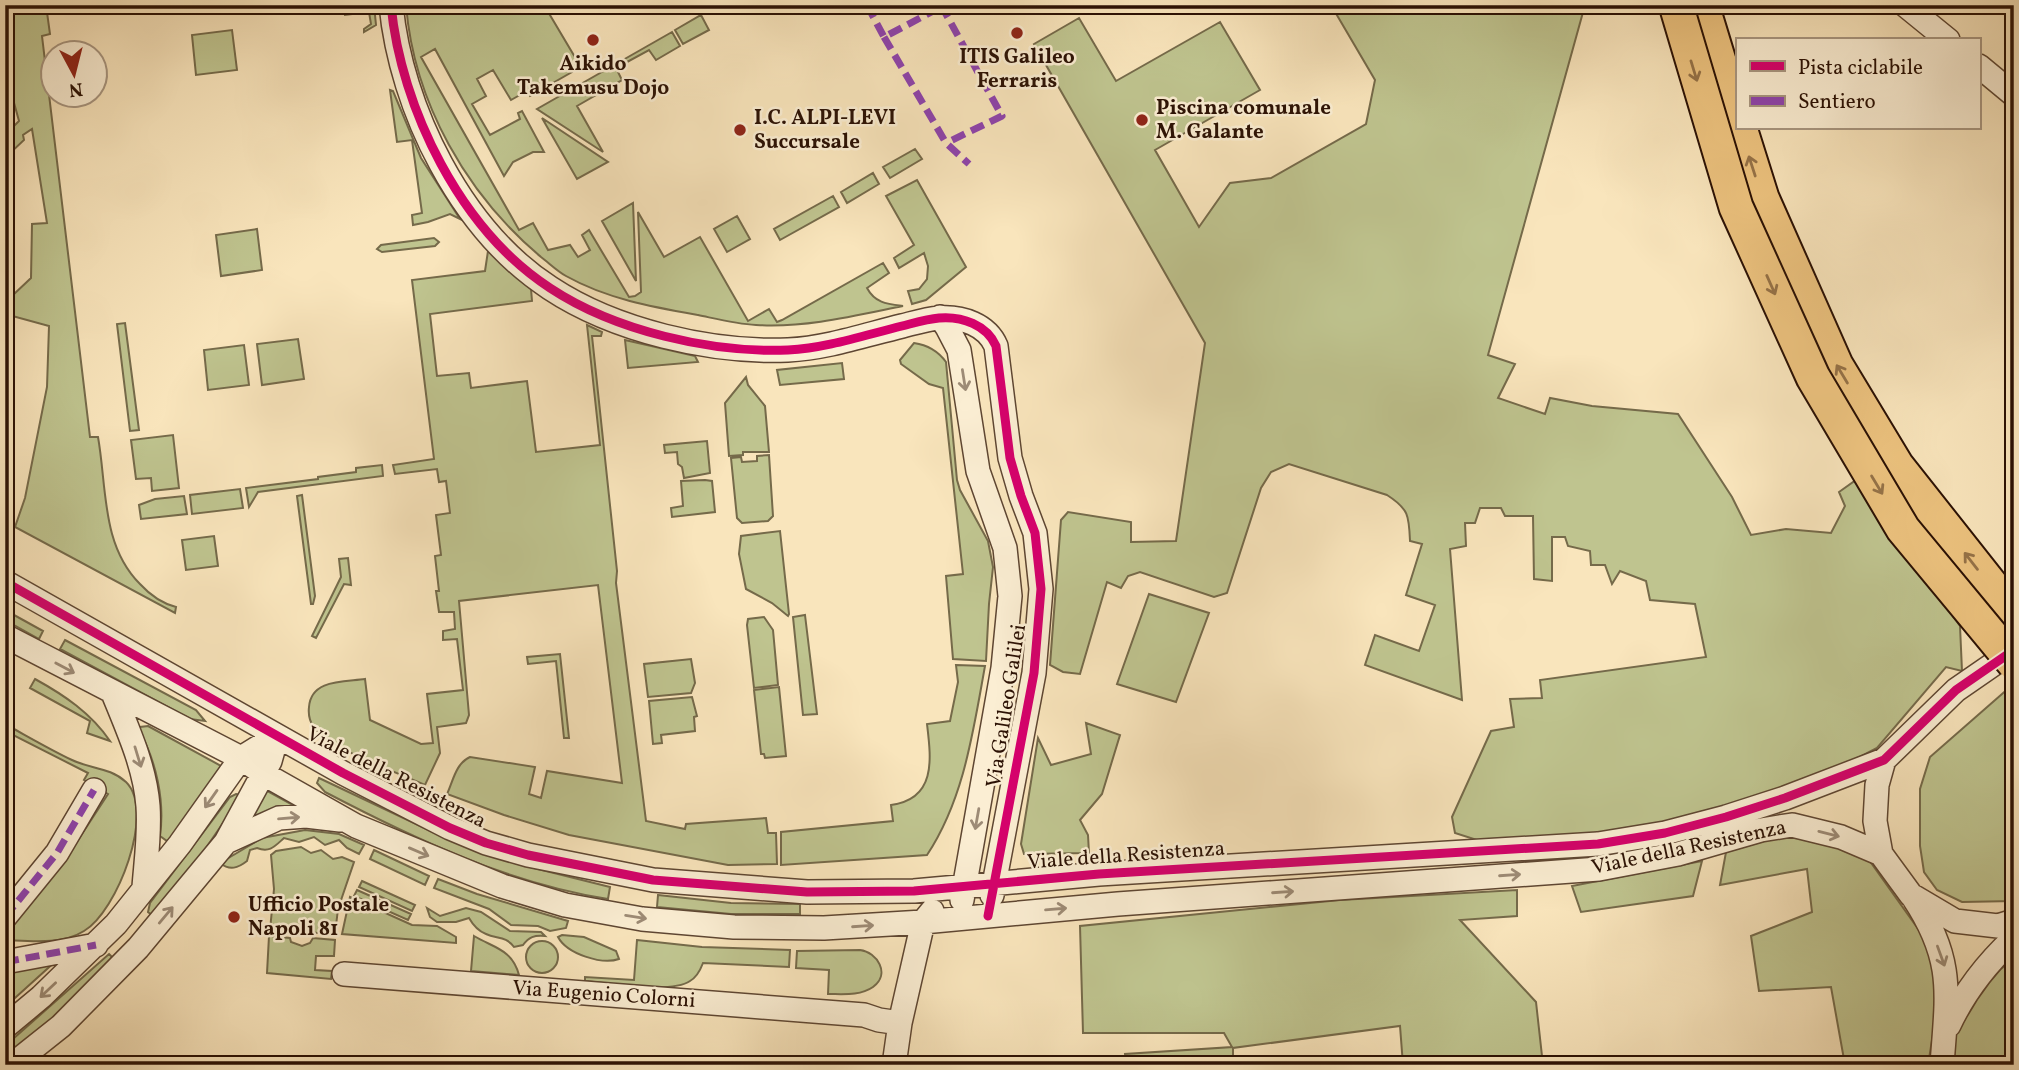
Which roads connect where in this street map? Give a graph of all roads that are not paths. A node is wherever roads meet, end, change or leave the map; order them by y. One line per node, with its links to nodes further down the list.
1 (391, 5): 10 (street, Via Galileo Galilei)
2 (1676, 5): 15 (highway, one-way to 15, bridge)
3 (1702, 5): 8 (highway)
4 (1905, 5): 5 (street)
5 (1946, 38)
6 (1980, 67): 7 (street)
7 (2014, 94)
8 (1736, 117)
9 (1741, 130): 12 (highway, one-way to 9)
10 (940, 317): 25 (street, Via Galileo Galilei); 26 (street, Via Galileo Galilei, one-way to 26)
11 (5, 582): 17 (street, Viale della Resistenza)
12 (2014, 614)
13 (5, 636): 16 (street, Viale della Resistenza, one-way to 16)
14 (2014, 650): 19 (street, Viale della Resistenza)
15 (2014, 663)
16 (113, 693): 18 (street, Viale della Resistenza); 27 (street, one-way to 27)
17 (277, 736): 18 (street); 20 (street); 28 (street, Viale della Resistenza)
18 (241, 758): 20 (street, Viale della Resistenza); 27 (street, one-way to 27)
19 (1884, 760): 24 (street); 25 (street, Viale della Resistenza)
20 (264, 774): 22 (street, Viale della Resistenza); 23 (street)
21 (94, 790): 31 (street)
22 (356, 826): 23 (street, one-way to 22); 34 (street, Viale della Resistenza, one-way to 34)
23 (226, 842): 38 (street, one-way to 23)
24 (1881, 853): 29 (street); 30 (street, Viale della Resistenza, one-way to 24)
25 (995, 884): 26 (street, Viale della Resistenza); 30 (street, Via Galileo Galilei)
26 (965, 886): 28 (street, Viale della Resistenza); 32 (street, Via Galileo Galilei); 34 (street)
27 (144, 887): 35 (street)
28 (902, 891): 34 (street)
29 (1911, 895): 33 (street); 43 (street, one-way to 43)
30 (988, 916): 32 (street, Viale della Resistenza)
31 (5, 917)
32 (959, 919): 34 (street, Viale della Resistenza)
33 (2014, 921)
34 (923, 922): 41 (street)
35 (116, 924): 37 (street); 38 (street)
36 (2014, 938): 43 (street)
37 (96, 944): 39 (street); 42 (street, one-way to 42)
38 (138, 948): 44 (street)
39 (5, 962)
40 (344, 974): 41 (street, Via Eugenio Colorni)
41 (902, 1013): 45 (street)
42 (5, 1027)
43 (1944, 1034): 46 (street)
44 (12, 1065)
45 (894, 1065)
46 (1942, 1065)

